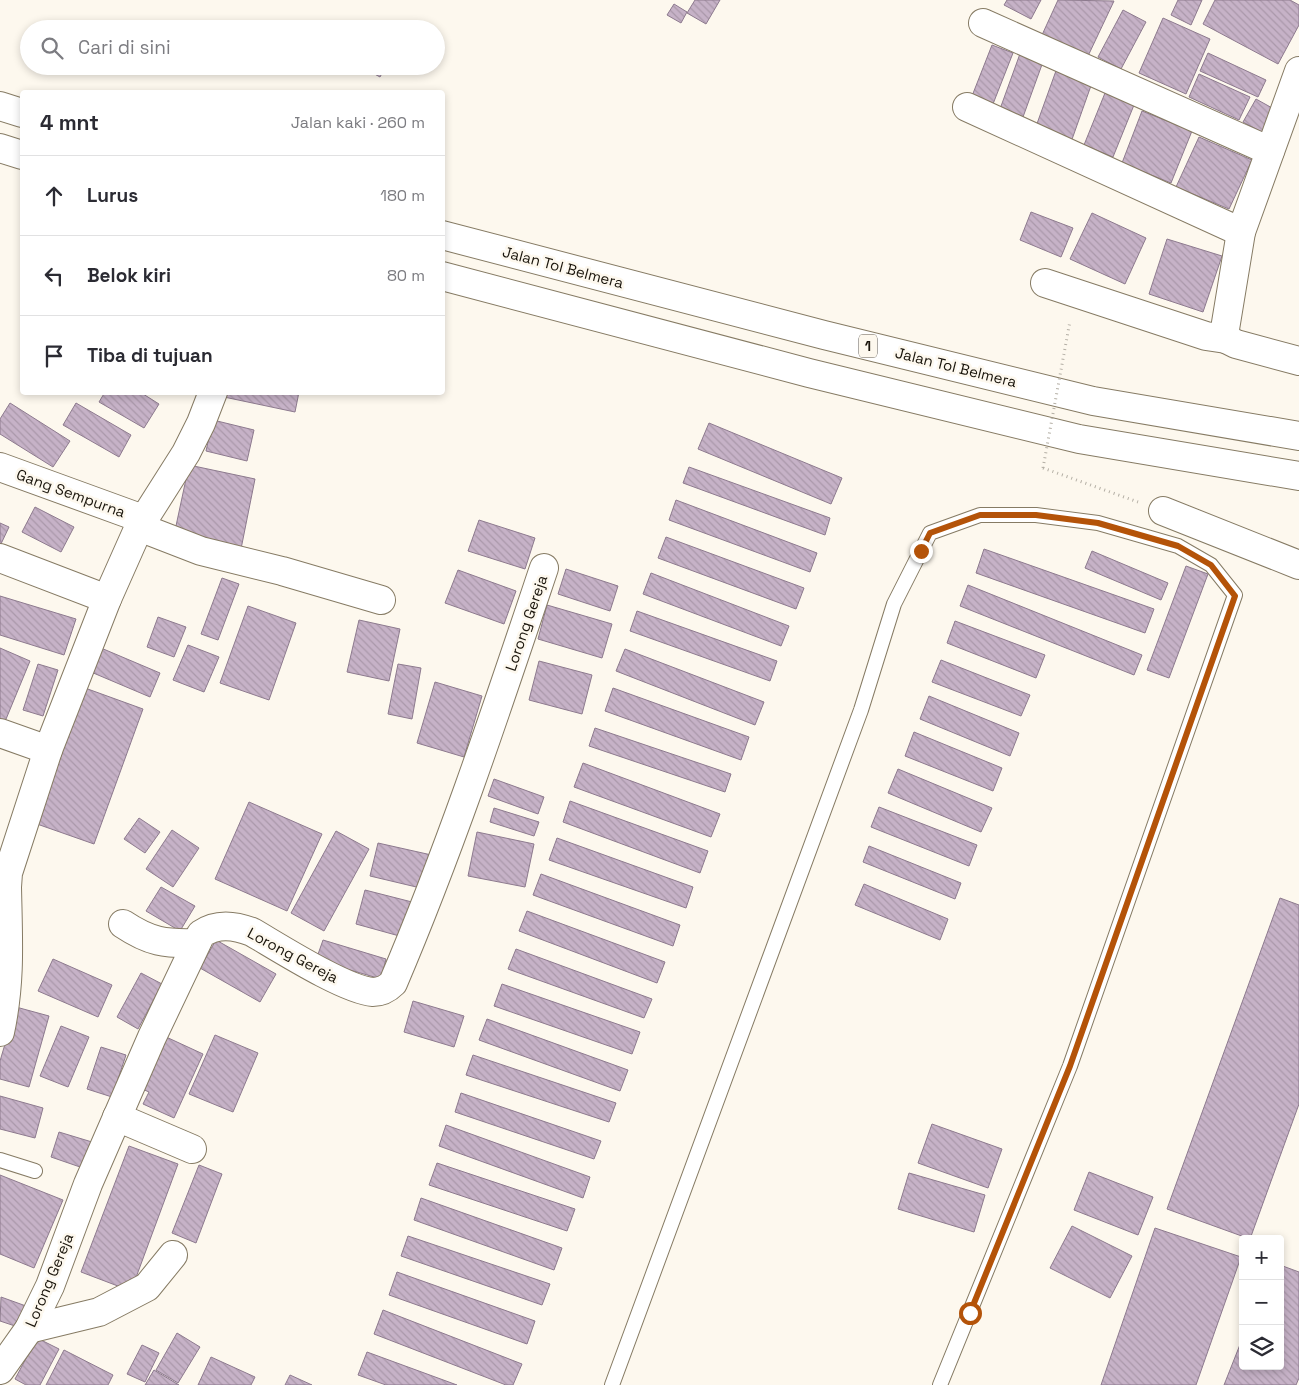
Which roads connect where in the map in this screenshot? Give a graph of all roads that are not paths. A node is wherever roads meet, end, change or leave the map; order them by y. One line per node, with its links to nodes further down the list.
1 (983, 23): 7 (main road)
2 (1299, 71): 7 (main road)
3 (0, 106): 5 (main road)
4 (967, 107): 9 (main road)
5 (20, 112)
6 (0, 148): 8 (main road)
7 (1270, 151): 9 (main road)
8 (20, 154)
9 (1241, 232): 13 (main road)
10 (445, 236): 16 (main road, Jalan Tol Belmera / 1)
11 (445, 277): 18 (main road)
12 (1045, 283): 13 (main road)
13 (1226, 339): 14 (main road)
14 (1299, 361)
15 (212, 395): 20 (main road)
16 (1299, 436)
17 (0, 467): 20 (main road, Gang Sempurna)
18 (1299, 476)
19 (1163, 510): 22 (main road)
20 (141, 523): 24 (main road); 25 (main road, Gang Sempurna)
21 (0, 558): 24 (main road)
22 (1299, 565)
23 (544, 568): 29 (main road, Lorong Gereja)
24 (108, 599): 27 (main road)
25 (381, 600)
26 (0, 733): 27 (main road)
27 (48, 750): 30 (main road)
28 (123, 924): 29 (main road)
29 (196, 943): 31 (main road, Lorong Gereja)
30 (0, 1032)
31 (117, 1117): 32 (main road); 36 (main road, Lorong Gereja)
32 (192, 1148)
33 (0, 1160): 34 (lane)
34 (35, 1171)
35 (173, 1256): 36 (main road)
36 (29, 1329): 37 (main road, Lorong Gereja)
37 (0, 1370)
38 (612, 1385): 39 (lane)
39 (940, 1385)

